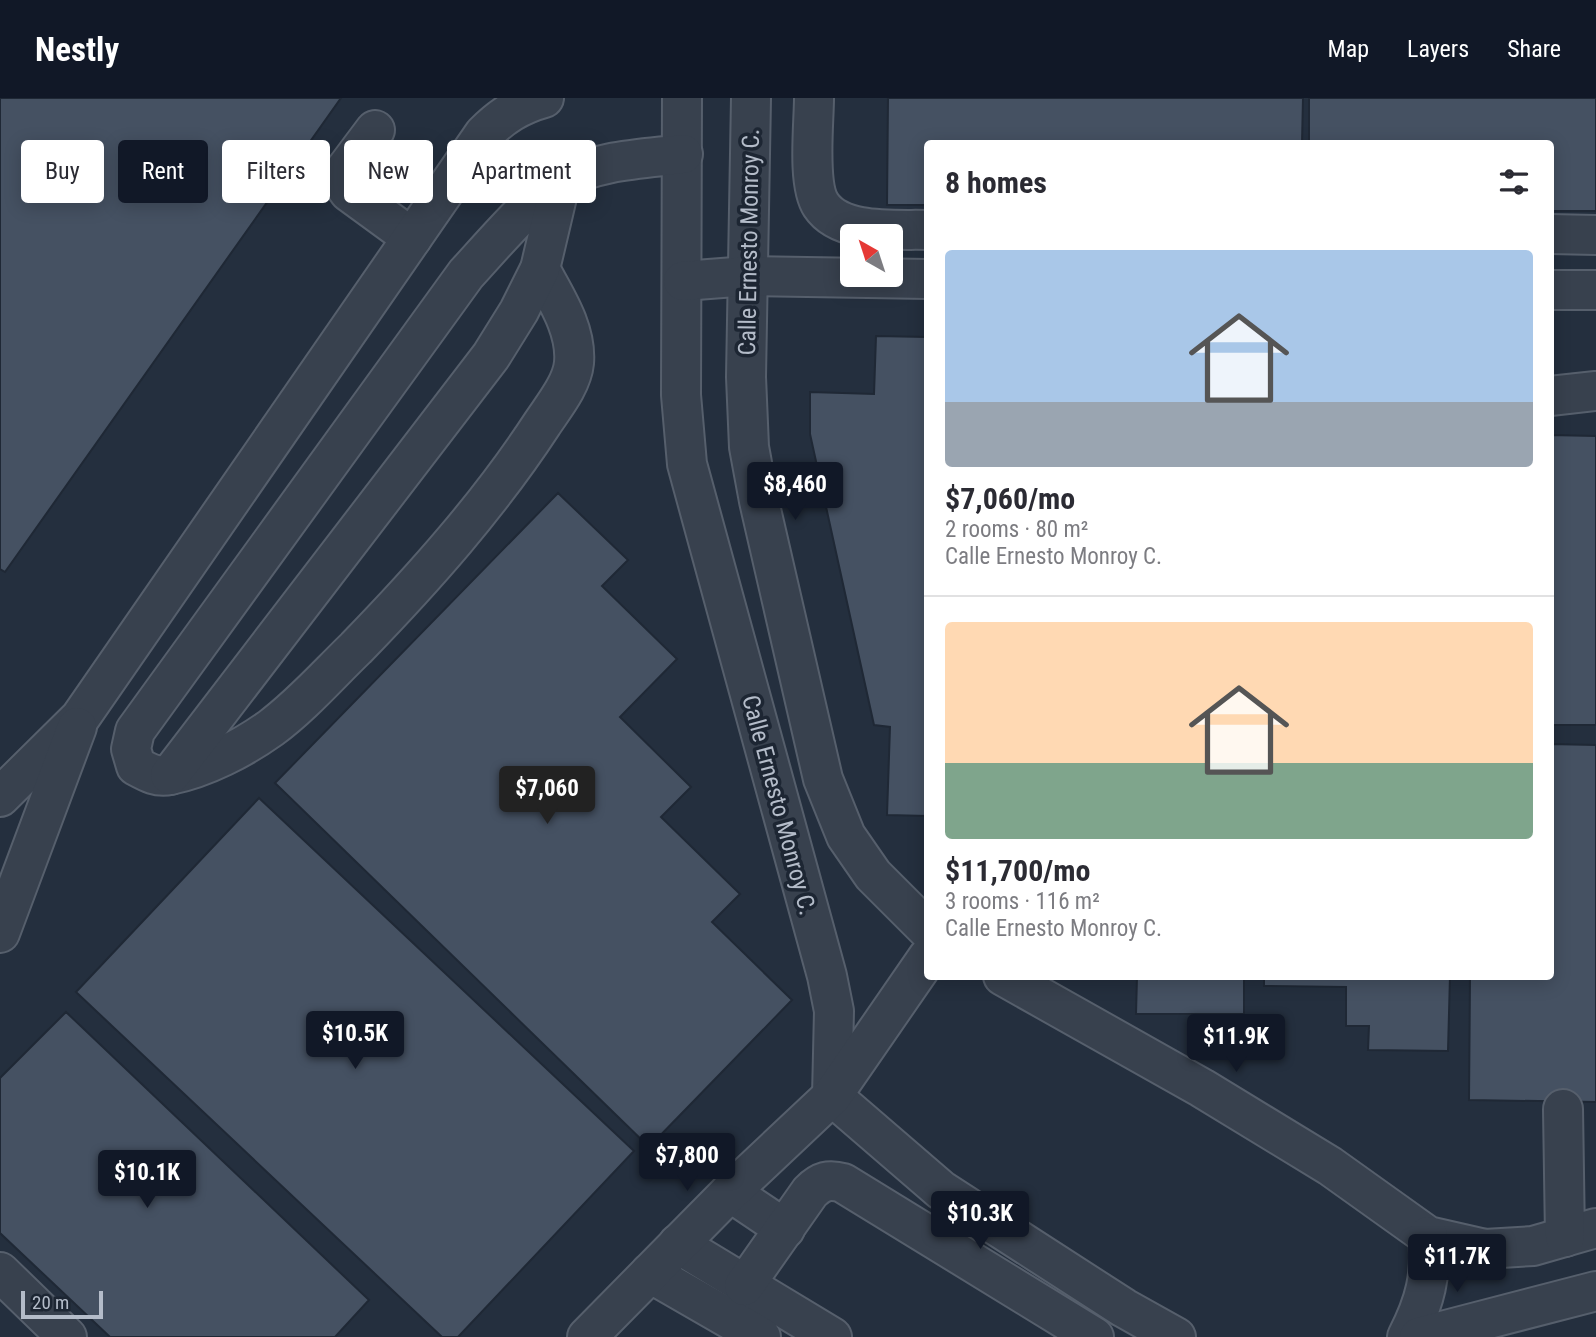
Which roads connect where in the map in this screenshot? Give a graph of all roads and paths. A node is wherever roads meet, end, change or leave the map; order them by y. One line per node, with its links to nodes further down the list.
1 (544, 98): 13 (street)
2 (682, 98): 6 (street, Calle Ernesto Monroy C.)
3 (751, 98): 15 (street, Calle Ernesto Monroy C.)
4 (814, 98): 10 (street)
5 (375, 130): 13 (street)
6 (683, 154): 7 (street); 17 (street, Calle Ernesto Monroy C.)
7 (596, 167)
8 (535, 203): 23 (street)
9 (556, 203): 14 (street)
10 (924, 230)
11 (1554, 234): 12 (street)
12 (1596, 235)
13 (412, 238): 22 (street)
14 (540, 269): 23 (street); 23 (street)
15 (748, 276): 16 (street); 17 (street); 25 (street, Calle Ernesto Monroy C.)
16 (924, 279)
17 (683, 281): 29 (street, Calle Ernesto Monroy C.)
18 (1554, 290): 19 (street)
19 (1596, 290)
20 (1596, 391): 21 (street)
21 (1554, 396)
22 (80, 718): 24 (street); 26 (street)
23 (170, 775)
24 (0, 797)
25 (924, 926)
26 (0, 933)
27 (924, 963): 29 (street)
28 (1010, 980): 34 (street)
29 (832, 1096): 31 (street); 45 (street)
30 (1563, 1109): 33 (street)
31 (730, 1192): 32 (street); 35 (street)
32 (785, 1229): 38 (street); 44 (street)
33 (1580, 1232): 34 (street)
34 (1428, 1236): 46 (street)
35 (678, 1244): 37 (street); 38 (street)
36 (0, 1272): 40 (street)
37 (650, 1273): 41 (street); 42 (street)
38 (744, 1286): 43 (street)
39 (1596, 1291): 47 (street)
40 (67, 1337)
41 (587, 1337)
42 (761, 1337)
43 (832, 1337)
44 (1094, 1337)
45 (1176, 1337)
46 (1407, 1337)
47 (1419, 1337)

